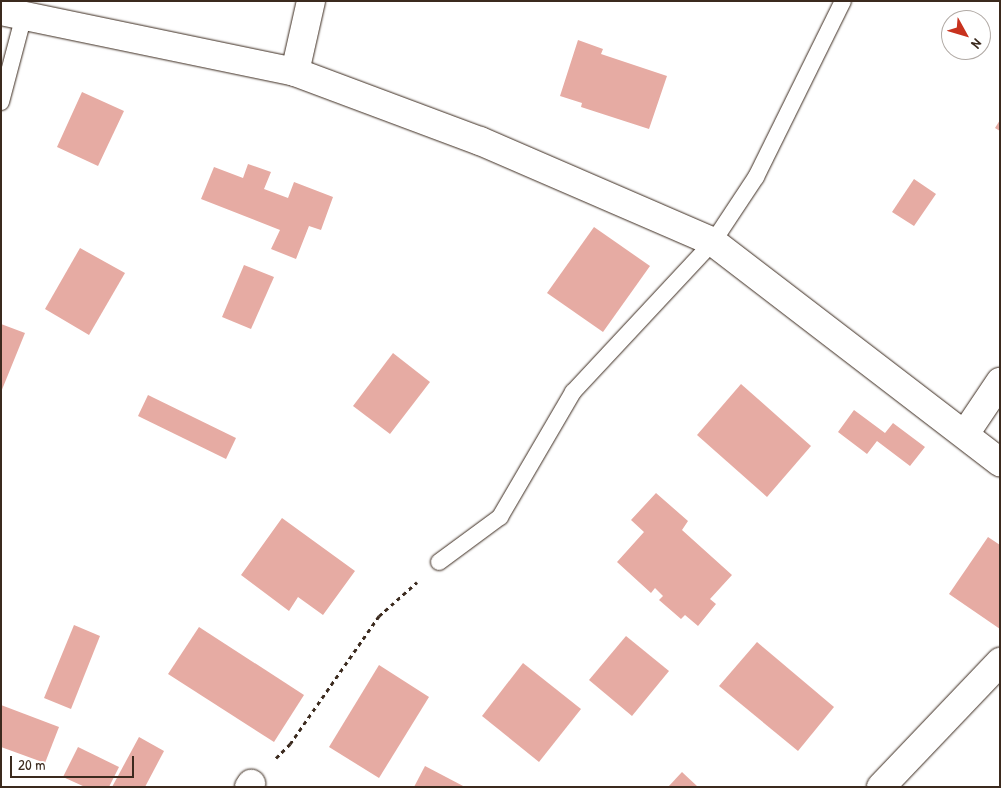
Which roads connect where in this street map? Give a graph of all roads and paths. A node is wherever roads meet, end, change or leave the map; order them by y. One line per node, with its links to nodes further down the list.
1 (311, 1): 4 (street)
2 (842, 1): 6 (lane)
3 (12, 13): 4 (street); 5 (lane)
4 (295, 72): 6 (street)
5 (1, 102)
6 (713, 242): 8 (street); 10 (lane)
7 (1000, 382): 8 (street)
8 (965, 434): 9 (street)
9 (1000, 462)
10 (440, 562): 12 (path)
11 (1000, 662): 13 (street)
12 (250, 785)
13 (881, 787)

